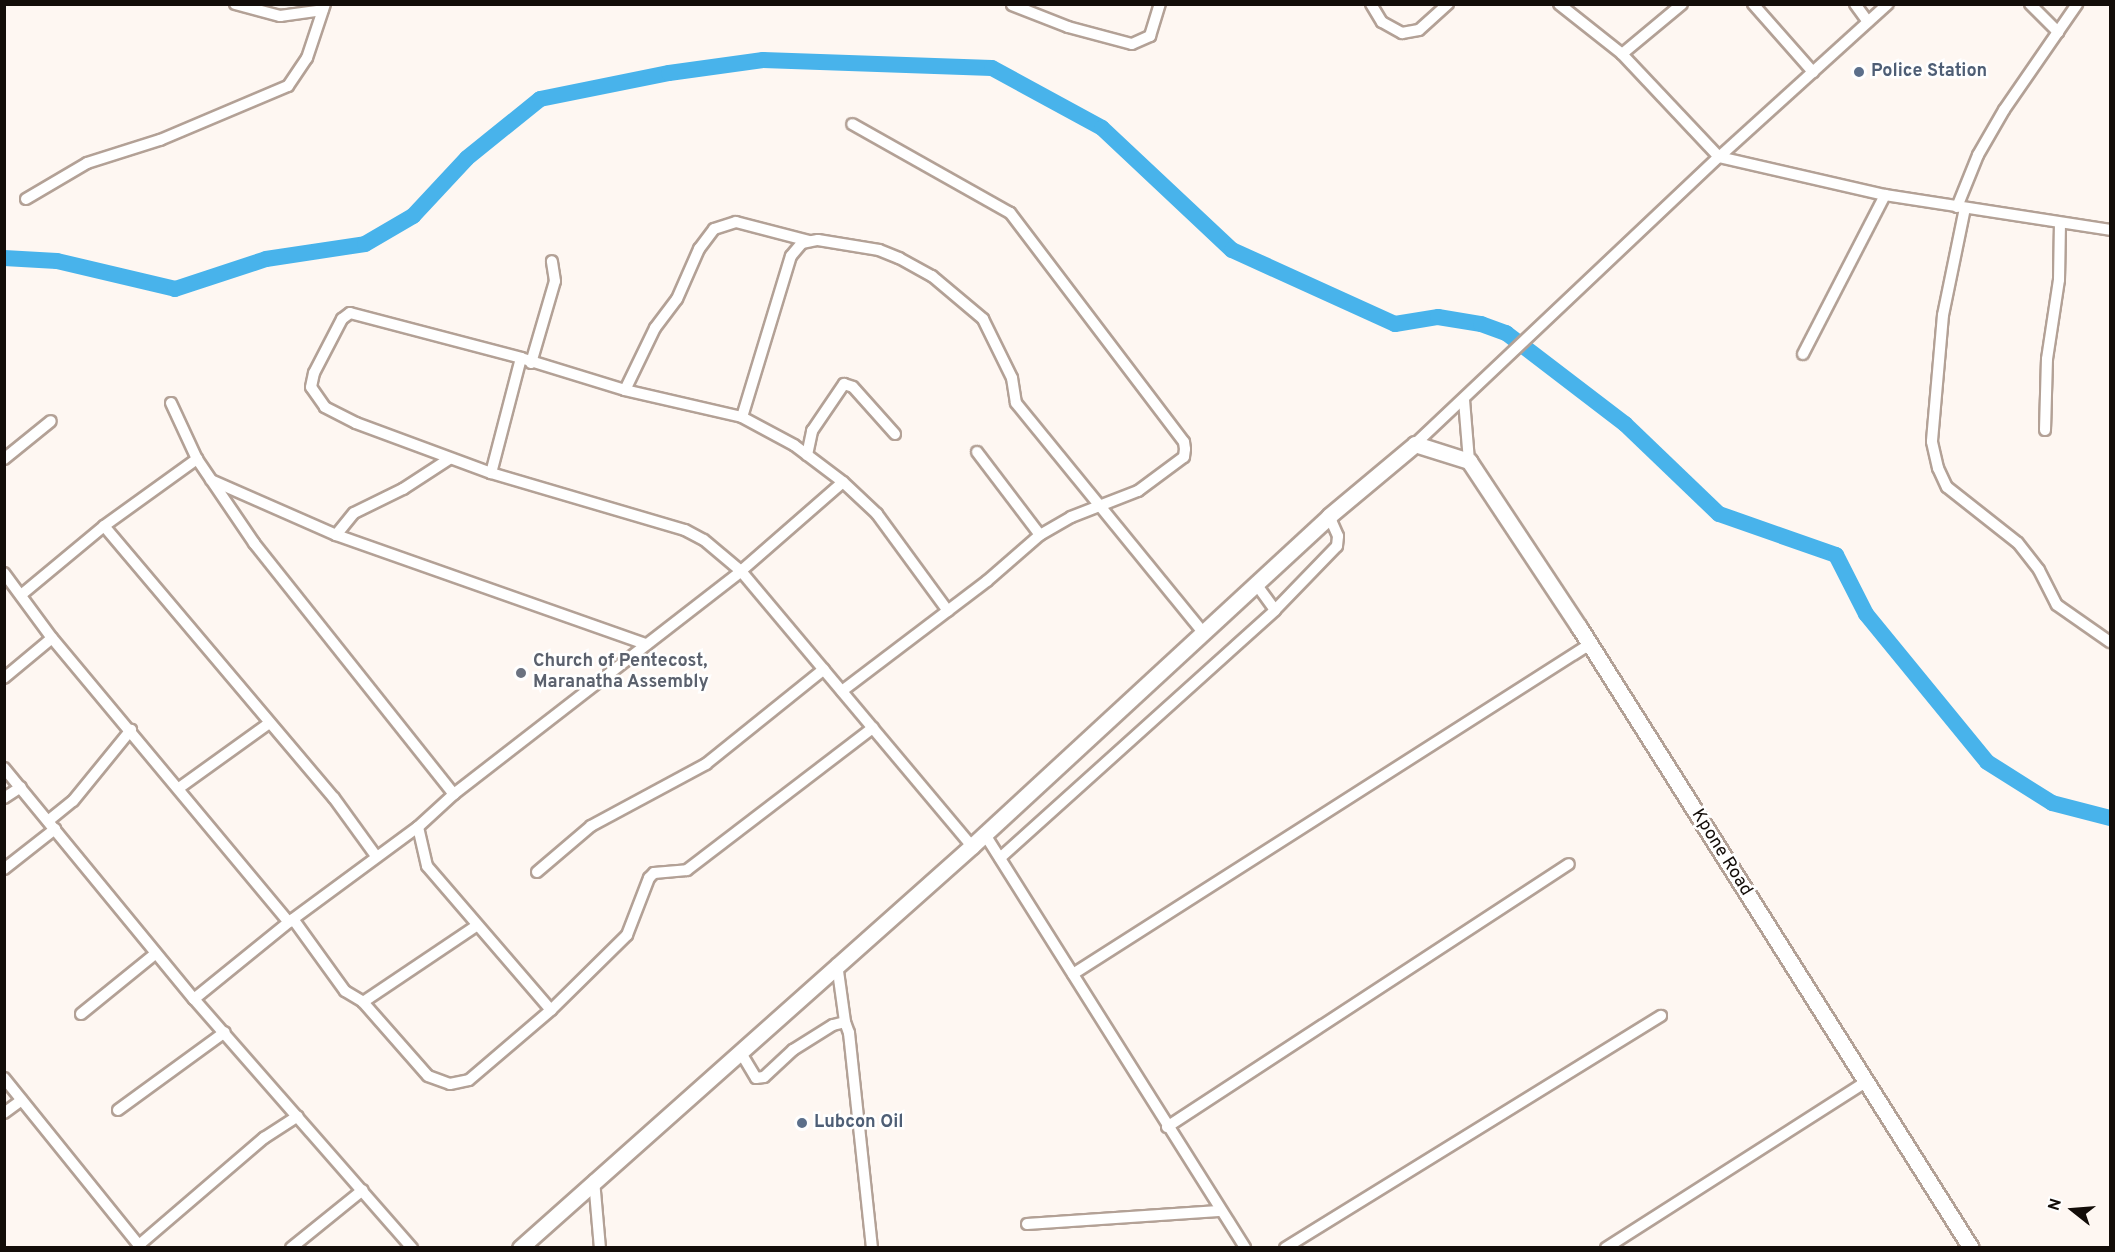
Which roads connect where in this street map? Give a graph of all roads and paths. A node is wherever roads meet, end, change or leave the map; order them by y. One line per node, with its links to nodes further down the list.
1 (235, 4): 13 (street)
2 (1160, 4): 12 (street)
3 (1371, 4): 4 (street)
4 (1448, 4)
5 (1558, 4): 16 (street)
6 (1682, 4): 16 (street)
7 (1753, 4): 17 (street)
8 (1855, 4): 14 (street)
9 (1888, 4): 14 (street)
10 (2030, 4): 15 (street)
11 (2077, 4): 15 (street)
12 (1012, 5)
13 (324, 7): 21 (street)
14 (1868, 22): 17 (street)
15 (2058, 32): 22 (street)
16 (1622, 54): 19 (street)
17 (1813, 72): 19 (street)
18 (852, 124): 46 (street)
19 (1719, 157): 20 (street); 30 (street)
20 (1885, 195): 22 (street); 27 (street)
21 (26, 199)
22 (1961, 208): 23 (street); 59 (street)
23 (2060, 224): 24 (street); 34 (street)
24 (2110, 230)
25 (809, 241): 29 (street); 32 (street); 46 (street)
26 (552, 261): 28 (street)
27 (1803, 354)
28 (526, 360): 29 (street); 41 (street); 43 (street)
29 (625, 390): 32 (street)
30 (1464, 400): 36 (street); 42 (street, Kpone Road)
31 (171, 403): 40 (street)
32 (742, 417): 38 (street)
33 (51, 421): 39 (street)
34 (2045, 430)
35 (895, 434): 38 (street)
36 (1414, 444): 42 (main road); 47 (main road)
37 (977, 452): 50 (street)
38 (807, 455): 45 (street)
39 (4, 459)
40 (197, 459): 44 (street); 48 (street)
41 (449, 459): 43 (street); 49 (street)
42 (1468, 461): 61 (main road, Kpone Road)
43 (491, 473): 51 (street)
44 (210, 480): 49 (street); 71 (street)
45 (843, 482): 51 (street); 56 (street)
46 (1102, 508): 50 (street); 57 (street)
47 (1329, 516): 53 (main road); 55 (street)
48 (104, 526): 54 (street); 65 (street)
49 (336, 535): 60 (street)
50 (1040, 535): 56 (street)
51 (741, 571): 60 (street); 62 (street)
52 (4, 573): 54 (street)
53 (1256, 584): 55 (street); 57 (main road)
54 (21, 595): 58 (street)
55 (1275, 610): 78 (street)
56 (948, 611): 64 (street)
57 (1203, 632): 75 (main road)
58 (52, 638): 63 (street); 67 (street)
59 (2110, 642)
60 (646, 644): 71 (street)
61 (1590, 644): 86 (street); 96 (main road, Kpone Road)
62 (824, 669): 64 (street); 81 (street)
63 (4, 678)
64 (842, 691): 66 (street)
65 (268, 724): 70 (street); 77 (street)
66 (873, 728): 76 (street); 89 (street)
67 (130, 730): 70 (street); 73 (street)
68 (4, 768): 69 (street)
69 (21, 787): 72 (street); 73 (street)
70 (179, 788): 82 (street)
71 (454, 794): 74 (street)
72 (4, 798)
73 (52, 825): 80 (street); 84 (street)
74 (418, 827): 77 (street); 83 (street)
75 (984, 833): 76 (main road); 78 (street)
76 (972, 846): 85 (main road)
77 (376, 856): 82 (street)
78 (1000, 858): 86 (street)
79 (1569, 864): 101 (street)
80 (4, 869)
81 (537, 872)
82 (291, 920): 87 (street); 88 (street)
83 (476, 926): 88 (street); 89 (street)
84 (155, 954): 87 (street); 90 (street)
85 (837, 964): 92 (street); 94 (main road)
86 (1073, 974): 101 (street)
87 (194, 999): 93 (street)
88 (363, 1002): 89 (street)
89 (551, 1010)
90 (81, 1014)
91 (1661, 1016): 113 (street)
92 (845, 1022): 94 (street); 111 (street)
93 (225, 1032): 98 (street); 100 (street)
94 (741, 1053): 102 (main road)
95 (4, 1078): 97 (street)
96 (1867, 1082): 114 (street); 115 (main road, Kpone Road)
97 (22, 1100): 99 (street); 106 (street)
98 (118, 1110)
99 (4, 1113)
100 (298, 1116): 103 (street); 106 (street)
101 (1167, 1127): 104 (street)
102 (594, 1180): 109 (main road); 110 (street)
103 (363, 1190): 107 (street); 108 (street)
104 (1219, 1211): 105 (street); 112 (street)
105 (1027, 1224)
106 (140, 1246)
107 (291, 1248)
108 (412, 1248)
109 (520, 1248)
110 (600, 1248)
111 (872, 1248)
112 (1245, 1248)
113 (1285, 1248)
114 (1606, 1248)
115 (1971, 1248)

